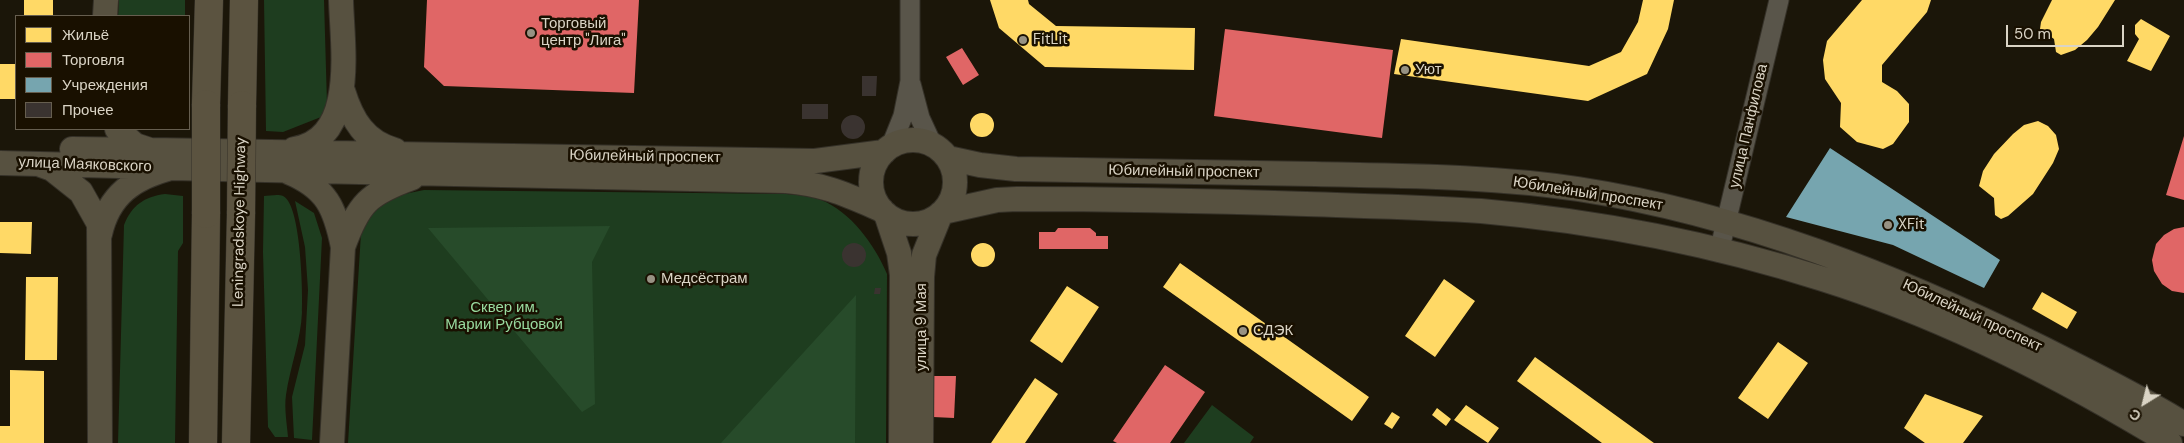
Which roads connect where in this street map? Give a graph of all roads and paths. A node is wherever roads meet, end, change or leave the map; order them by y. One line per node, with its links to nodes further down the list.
1 (106, 0): 7 (main road)
2 (209, 0): 31 (highway, bridge)
3 (244, 0): 32 (highway, Leningradskoye Highway, bridge)
4 (341, 0): 9 (main road)
5 (910, 0): 8 (street)
6 (1779, 0): 25 (street, улица Панфилова)
7 (105, 15)
8 (910, 81): 14 (street); 16 (street)
9 (342, 91): 17 (main road); 18 (main road)
10 (85, 130): 13 (main road)
11 (118, 130): 15 (main road)
12 (0, 146): 13 (main road, улица Маяковского)
13 (56, 149): 15 (main road, улица Маяковского)
14 (888, 149): 16 (main road, Юбилейный проспект); 17 (main road, Юбилейный проспект); 23 (main road)
15 (150, 150): 18 (main road, улица Маяковского)
16 (940, 151): 24 (main road); 25 (main road, Юбилейный проспект)
17 (407, 153): 18 (main road, Юбилейный проспект)
18 (283, 161): 21 (main road, улица Маяковского); 22 (main road, Юбилейный проспект); 27 (main road)
19 (0, 163): 20 (main road, улица Маяковского)
20 (38, 164): 21 (main road, улица Маяковского); 26 (main road)
21 (171, 168): 26 (main road)
22 (422, 174): 23 (main road, Юбилейный проспект); 27 (main road)
23 (884, 212): 24 (main road, Юбилейный проспект); 34 (main road, улица 9 Мая)
24 (942, 213): 28 (main road, Юбилейный проспект); 35 (main road, улица 9 Мая)
25 (1726, 221): 28 (street, улица Панфилова); 29 (main road, Юбилейный проспект)
26 (100, 234): 30 (main road)
27 (343, 247): 33 (main road)
28 (1719, 252): 36 (main road, Юбилейный проспект)
29 (2184, 424)
30 (100, 443)
31 (203, 443)
32 (236, 443)
33 (332, 443)
34 (901, 443)
35 (921, 443)
36 (2170, 443)

